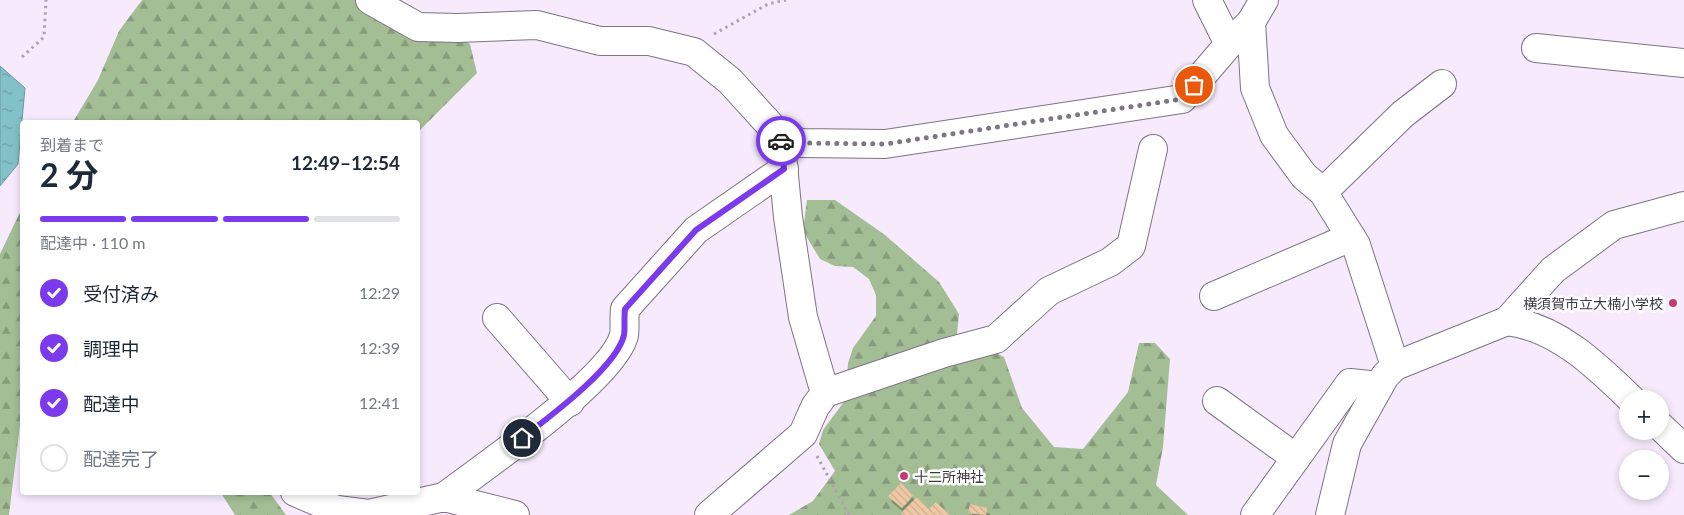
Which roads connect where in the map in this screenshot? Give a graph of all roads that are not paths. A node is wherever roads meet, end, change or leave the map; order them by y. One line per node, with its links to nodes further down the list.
1 (370, 0): 8 (street)
2 (1207, 0): 4 (street)
3 (1258, 11): 4 (street); 11 (street)
4 (1229, 44): 8 (street)
5 (1536, 48): 6 (street)
6 (1684, 63)
7 (1442, 84): 11 (street)
8 (780, 136): 10 (street)
9 (1153, 149): 19 (street)
10 (784, 169): 19 (street); 21 (street)
11 (1323, 192): 13 (street)
12 (1684, 206): 16 (street)
13 (1351, 237): 14 (street); 17 (street)
14 (1214, 296)
15 (497, 318): 21 (street)
16 (1507, 321): 17 (street); 18 (street)
17 (1387, 376): 24 (street); 30 (street)
18 (1622, 390)
19 (825, 393): 28 (street)
20 (1217, 401): 24 (street)
21 (570, 402): 26 (street)
22 (1669, 435): 23 (street)
23 (1684, 449)
24 (1296, 458): 29 (street)
25 (302, 495): 26 (street)
26 (444, 497): 27 (street)
27 (515, 515)
28 (709, 515)
29 (1255, 515)
30 (1330, 515)

